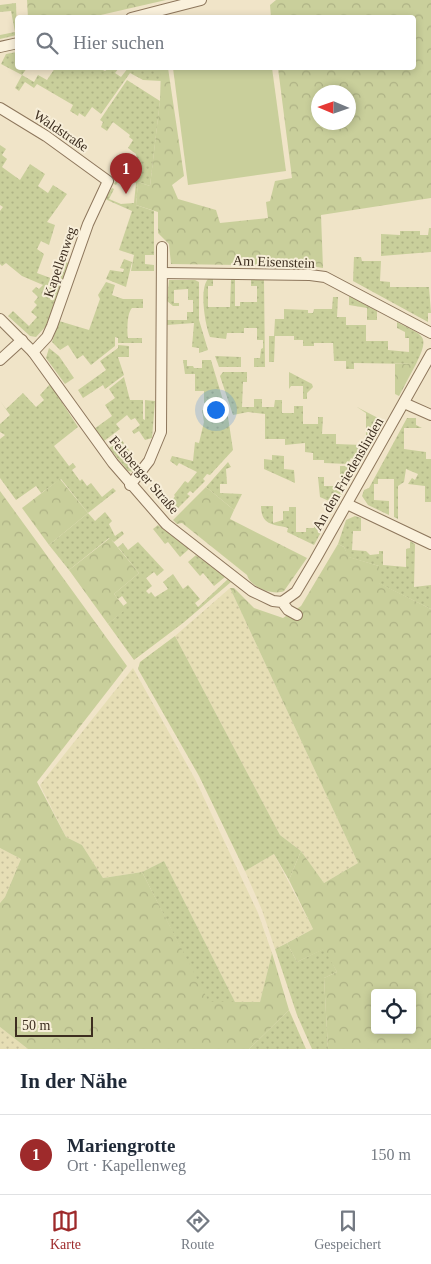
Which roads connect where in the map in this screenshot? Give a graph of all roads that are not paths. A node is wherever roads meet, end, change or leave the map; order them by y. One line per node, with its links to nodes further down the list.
1 (201, 0): 2 (street)
2 (143, 15)
3 (15, 44): 4 (street)
4 (0, 47)
5 (0, 108): 6 (street, Waldstraße)
6 (106, 178): 12 (street, Kapellenweg)
7 (162, 247): 8 (street)
8 (162, 273): 10 (street, Am Eisenstein); 17 (street)
9 (0, 319): 11 (street, Felsberger Straße)
10 (431, 333)
11 (22, 340): 12 (street, Felsberger Straße); 14 (street)
12 (34, 352): 17 (street, Felsberger Straße)
13 (431, 354): 15 (street, An den Friedenslinden)
14 (0, 360)
15 (404, 403): 16 (street); 18 (street, An den Friedenslinden)
16 (431, 415)
17 (130, 485): 20 (street, Felsberger Straße)
18 (347, 504): 19 (street); 20 (street, An den Friedenslinden)
19 (431, 544)
20 (282, 602): 21 (street, Felsberger Straße)
21 (297, 615)

